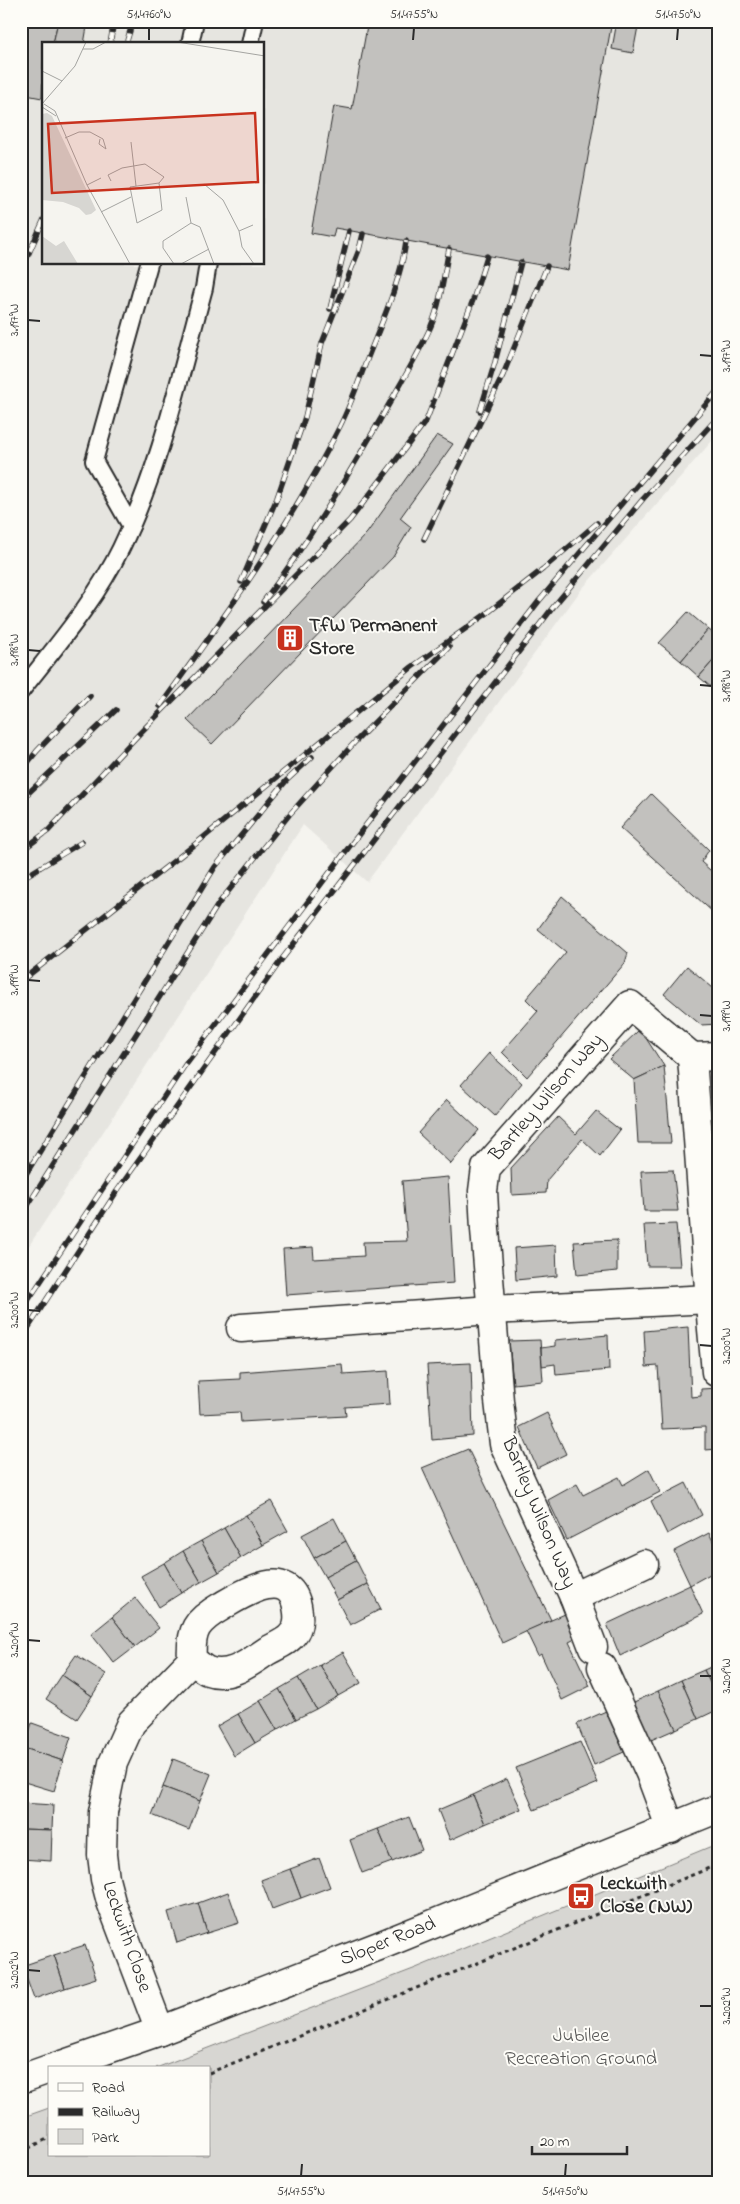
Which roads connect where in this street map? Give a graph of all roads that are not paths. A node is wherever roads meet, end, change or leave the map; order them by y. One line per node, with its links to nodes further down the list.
1 (195, 21): 3 (lane)
2 (255, 21): 4 (lane)
3 (190, 42)
4 (250, 42)
5 (149, 265): 7 (lane)
6 (208, 265): 7 (lane)
7 (131, 526): 8 (lane)
8 (21, 691)
9 (719, 1056): 10 (street)
10 (692, 1057): 11 (street); 12 (street, Bartley Wilson Way)
11 (710, 1299): 12 (street); 14 (street)
12 (491, 1310): 13 (street); 16 (street, Bartley Wilson Way)
13 (241, 1328)
14 (719, 1372)
15 (644, 1564): 16 (street, Bartley Wilson Way)
16 (574, 1597): 19 (street, Bartley Wilson Way)
17 (192, 1660): 20 (street, Leckwith Close)
18 (719, 1808): 19 (street, Sloper Road)
19 (671, 1829): 20 (street, Sloper Road)
20 (160, 2031): 21 (street, Sloper Road)
21 (59, 2066)
22 (48, 2069): 23 (street)
23 (21, 2079)

